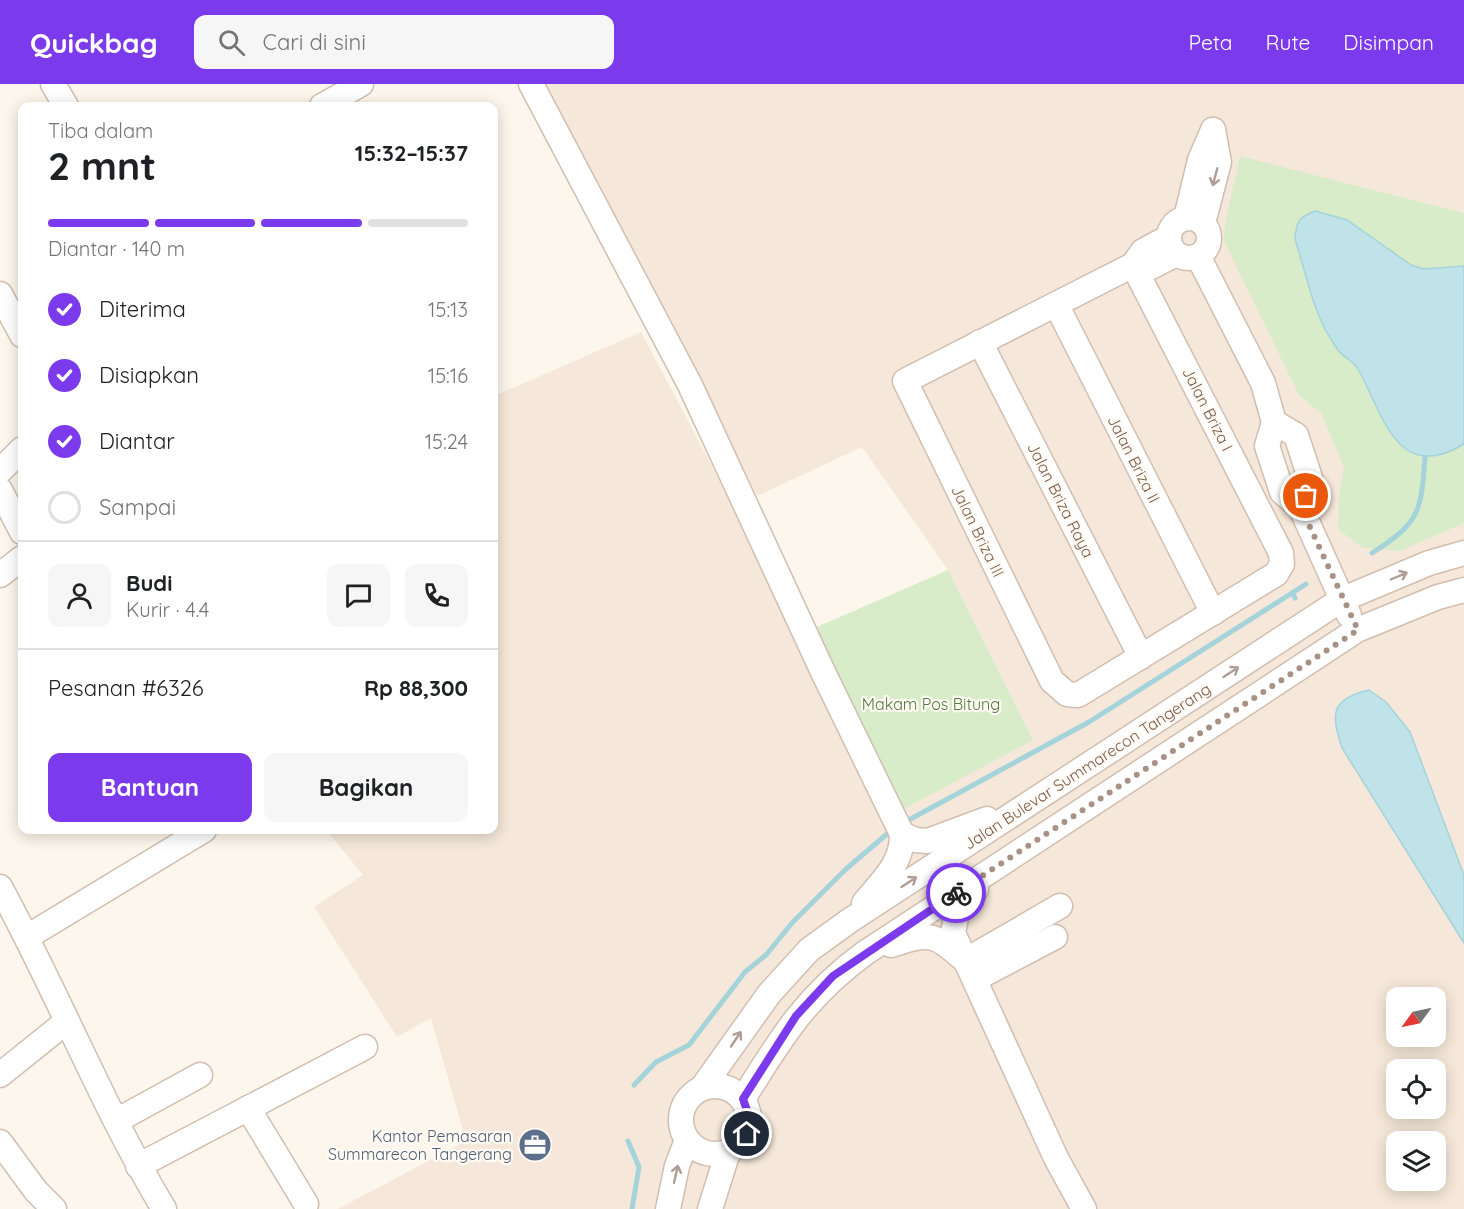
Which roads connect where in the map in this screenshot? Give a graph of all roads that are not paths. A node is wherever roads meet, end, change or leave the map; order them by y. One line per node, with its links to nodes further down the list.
1 (52, 84): 4 (street)
2 (361, 84): 5 (street)
3 (531, 84): 26 (street)
4 (63, 102)
5 (332, 102)
6 (1181, 249): 6 (street, one-way to 6); 7 (street); 20 (street)
7 (1133, 265): 9 (street); 21 (street, Jalan Briza I)
8 (0, 294): 10 (street)
9 (1056, 304): 11 (street); 21 (street, Jalan Briza II)
10 (18, 324)
11 (980, 342): 23 (street, Jalan Briza Raya); 23 (street, Jalan Briza III)
12 (18, 453): 13 (street)
13 (0, 471)
14 (0, 490): 15 (street)
15 (18, 524)
16 (1464, 553): 20 (street, Jalan Bulevar Summarecon Tangerang, one-way to 16)
17 (18, 561): 18 (street)
18 (0, 575)
19 (1464, 590): 22 (street, Jalan Bulevar Summarecon Tangerang)
20 (1341, 600): 22 (street); 24 (street, Jalan Bulevar Summarecon Tangerang, one-way to 20)
21 (1213, 613): 23 (street)
22 (1358, 630): 27 (street, Jalan Bulevar Summarecon Tangerang)
23 (1141, 657)
24 (1026, 805): 26 (street); 30 (street, Jalan Bulevar Summarecon Tangerang, one-way to 24)
25 (197, 834): 31 (street)
26 (902, 834): 30 (street)
27 (994, 867): 33 (street, Jalan Bulevar Summarecon Tangerang); 34 (street)
28 (0, 887): 31 (street)
29 (1060, 906): 34 (street)
30 (849, 921): 39 (street, Jalan Bulevar Summarecon Tangerang, one-way to 30)
31 (27, 937): 35 (street)
32 (1055, 937): 34 (street)
33 (866, 953): 34 (street); 40 (street, Jalan Bulevar Summarecon Tangerang)
34 (970, 970): 52 (street)
35 (66, 1022): 37 (street); 42 (street)
36 (365, 1047): 41 (street)
37 (0, 1075)
38 (200, 1075): 42 (street)
39 (702, 1088): 40 (street); 43 (street, Jalan Bulevar Summarecon Tangerang)
40 (743, 1099): 45 (street)
41 (248, 1108): 46 (street); 47 (street)
42 (116, 1121): 46 (street)
43 (687, 1140): 45 (street); 50 (street, Jalan Bulevar Summarecon Tangerang, one-way to 43)
44 (0, 1142): 48 (street)
45 (728, 1152): 51 (street)
46 (138, 1166): 49 (street)
47 (306, 1204)
48 (54, 1209)
49 (164, 1209)
50 (668, 1209)
51 (710, 1209)
52 (1084, 1209)

